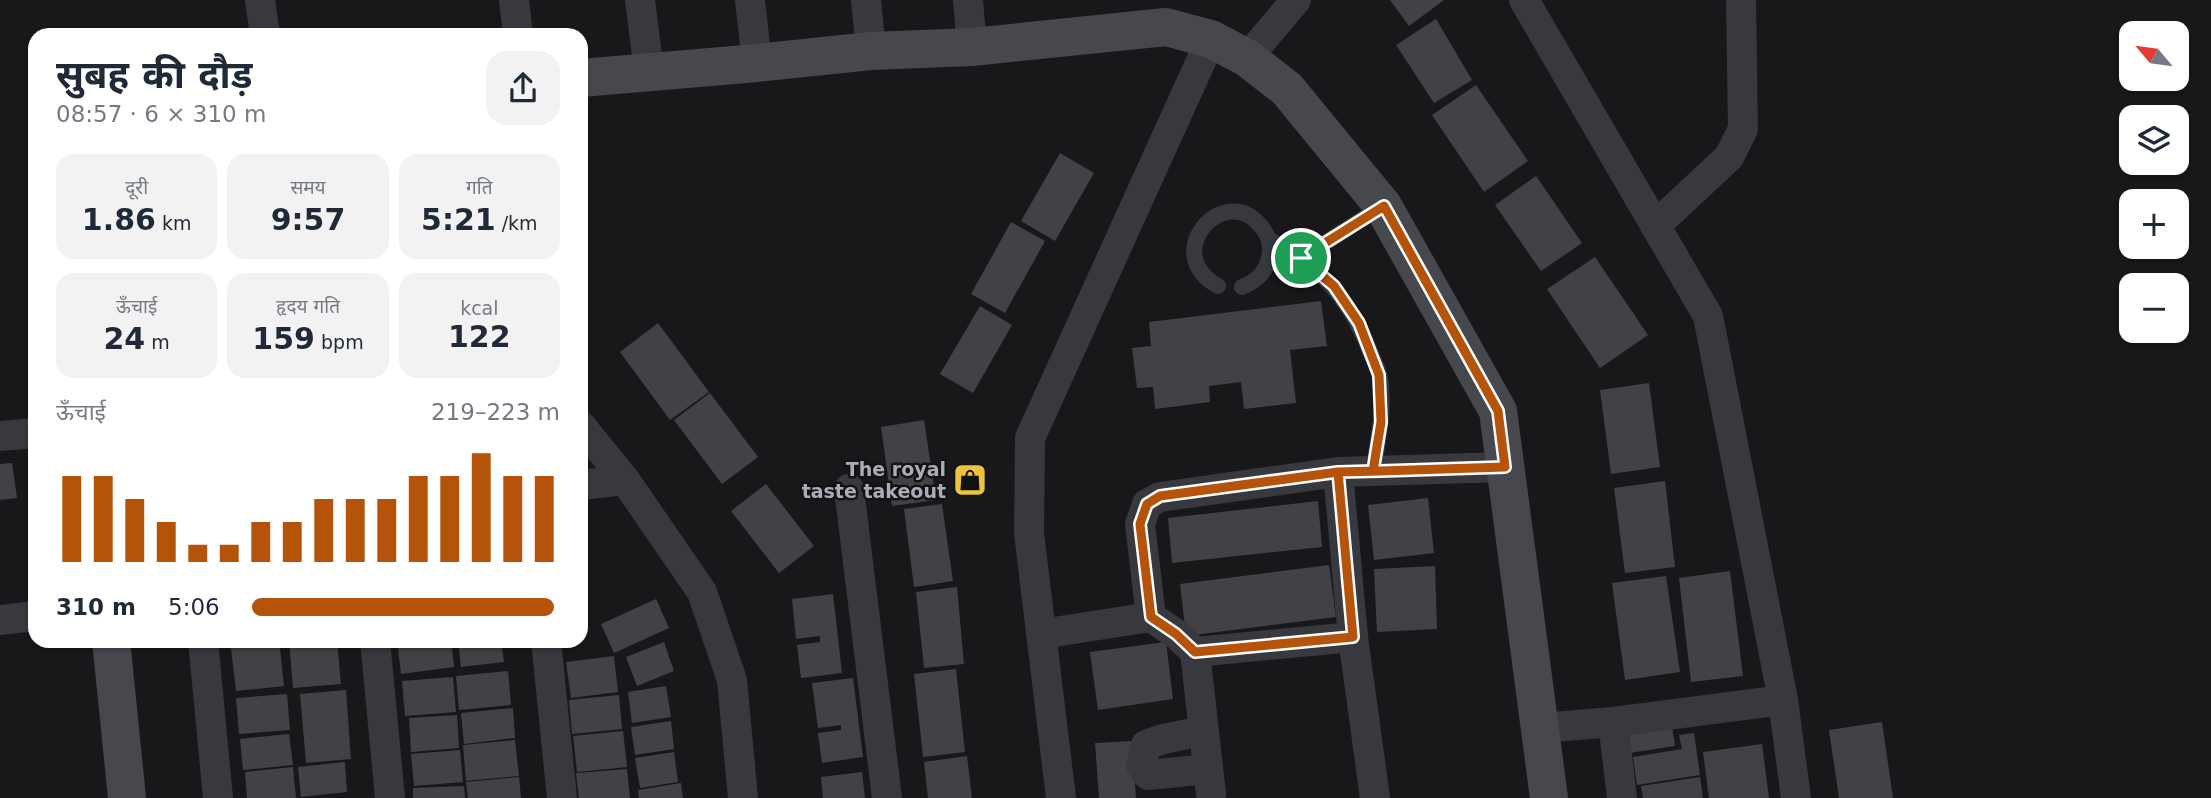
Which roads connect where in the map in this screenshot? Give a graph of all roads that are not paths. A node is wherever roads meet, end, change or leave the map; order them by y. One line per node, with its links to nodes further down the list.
1 (260, 0): 10 (street)
2 (514, 0): 11 (street)
3 (640, 0): 17 (street)
4 (750, 0): 16 (street)
5 (866, 0): 14 (street)
6 (968, 0): 13 (street)
7 (1296, 0): 15 (street)
8 (1524, 0): 20 (street)
9 (1741, 0): 20 (street)
10 (264, 28)
11 (517, 28)
12 (1211, 38): 13 (street); 15 (street); 37 (street)
13 (972, 47): 14 (street)
14 (871, 51): 16 (street)
15 (1247, 58): 19 (street)
16 (757, 64): 17 (street)
17 (649, 72): 18 (street)
18 (588, 77)
19 (1384, 206): 22 (lane); 28 (street)
20 (1655, 226): 44 (street)
21 (1270, 240): 22 (lane); 23 (lane); 24 (lane)
22 (1301, 258): 29 (lane)
23 (1218, 286)
24 (1242, 287)
25 (28, 434): 27 (street)
26 (588, 435): 31 (street)
27 (0, 436)
28 (1505, 467): 29 (street); 46 (street)
29 (1373, 471): 30 (street)
30 (1338, 472): 35 (street); 38 (street)
31 (625, 480): 32 (street); 52 (street)
32 (588, 484)
33 (849, 489): 53 (street)
34 (28, 617): 36 (street)
35 (1151, 617): 37 (street); 43 (street)
36 (0, 620)
37 (1041, 634): 54 (street)
38 (1353, 637): 43 (street); 55 (street)
39 (112, 648): 48 (street)
40 (204, 648): 49 (street)
41 (376, 648): 50 (street)
42 (547, 648): 51 (street)
43 (1195, 652): 47 (street)
44 (1783, 700): 45 (street); 58 (street)
45 (1613, 722): 46 (street); 57 (street)
46 (1541, 728): 56 (street)
47 (1203, 731): 47 (street)
48 (127, 798)
49 (218, 798)
50 (390, 798)
51 (562, 798)
52 (743, 798)
53 (887, 798)
54 (1062, 798)
55 (1375, 798)
56 (1549, 798)
57 (1622, 798)
58 (1796, 798)

